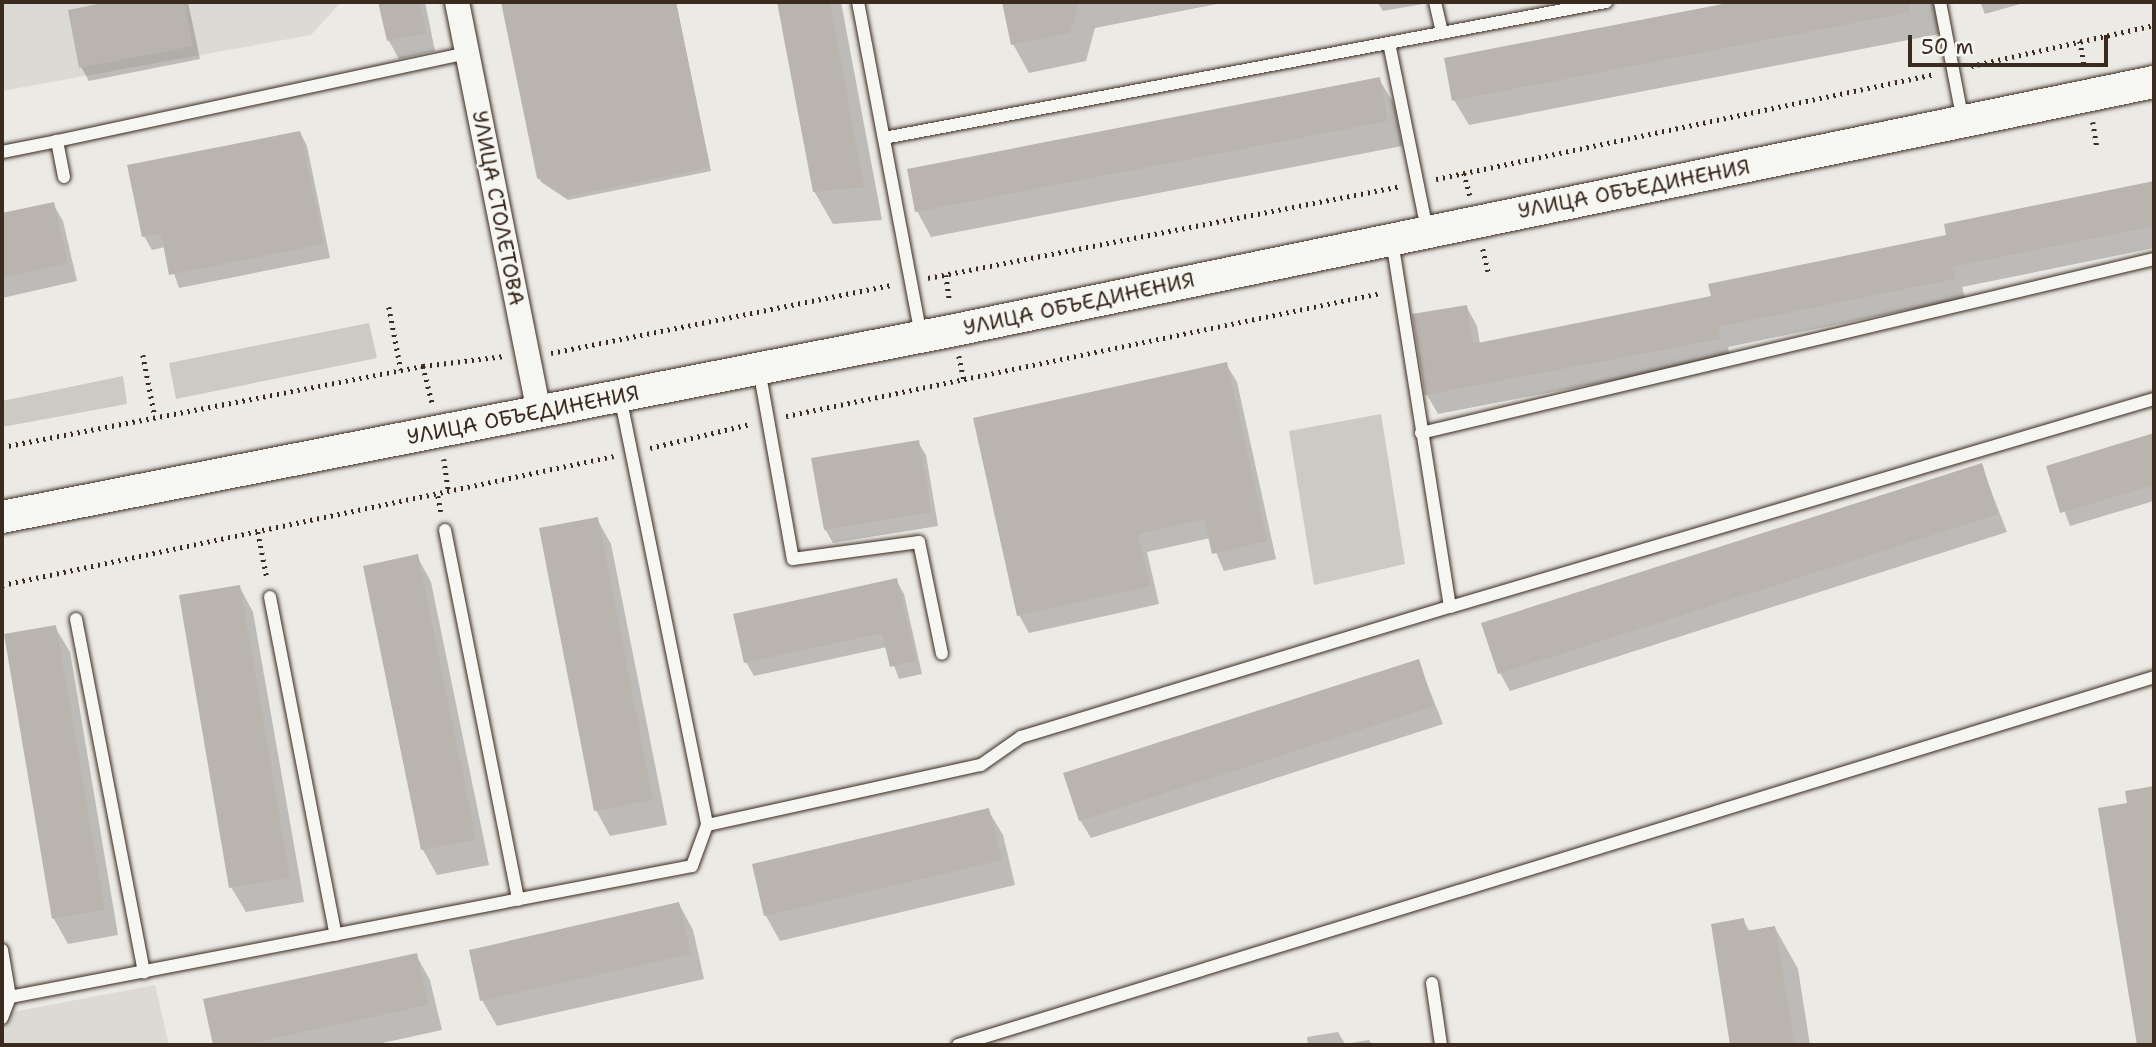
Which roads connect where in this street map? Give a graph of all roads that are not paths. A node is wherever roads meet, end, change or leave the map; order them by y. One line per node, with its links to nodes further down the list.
1 (457, 2): 8 (street, УЛИЦА СТОЛЕТОВА)
2 (858, 2): 11 (lane)
3 (1436, 2): 6 (lane)
4 (1606, 2): 6 (lane)
5 (1940, 2): 10 (lane)
6 (1442, 33): 7 (lane)
7 (1389, 43): 11 (lane); 15 (lane)
8 (467, 53): 12 (lane); 22 (street, УЛИЦА СТОЛЕТОВА)
9 (2154, 82): 10 (street, УЛИЦА ОБЪЕДИНЕНИЯ)
10 (1964, 122): 15 (street, УЛИЦА ОБЪЕДИНЕНИЯ)
11 (884, 138): 18 (lane)
12 (57, 141): 13 (lane); 14 (lane)
13 (2, 152)
14 (64, 177)
15 (1427, 230): 16 (street, УЛИЦА ОБЪЕДИНЕНИЯ)
16 (1391, 238): 18 (street, УЛИЦА ОБЪЕДИНЕНИЯ); 23 (lane)
17 (2154, 259): 23 (lane)
18 (922, 336): 19 (street, УЛИЦА ОБЪЕДИНЕНИЯ)
19 (758, 369): 20 (street, УЛИЦА ОБЪЕДИНЕНИЯ); 29 (lane)
20 (620, 396): 22 (street, УЛИЦА ОБЪЕДИНЕНИЯ); 31 (lane)
21 (2154, 399): 27 (lane)
22 (539, 413): 24 (street, УЛИЦА ОБЪЕДИНЕНИЯ)
23 (1420, 433): 27 (lane)
24 (2, 517)
25 (445, 530): 32 (lane)
26 (270, 597): 33 (lane)
27 (1450, 607): 31 (lane)
28 (76, 619): 35 (lane)
29 (942, 654)
30 (2154, 677): 39 (lane)
31 (707, 825): 32 (lane)
32 (518, 900): 33 (lane)
33 (336, 935): 35 (lane)
34 (2, 950): 37 (lane)
35 (145, 973): 37 (lane)
36 (1432, 984): 40 (lane)
37 (10, 997): 38 (lane)
38 (2, 1018)
39 (958, 1045)
40 (1441, 1045)

